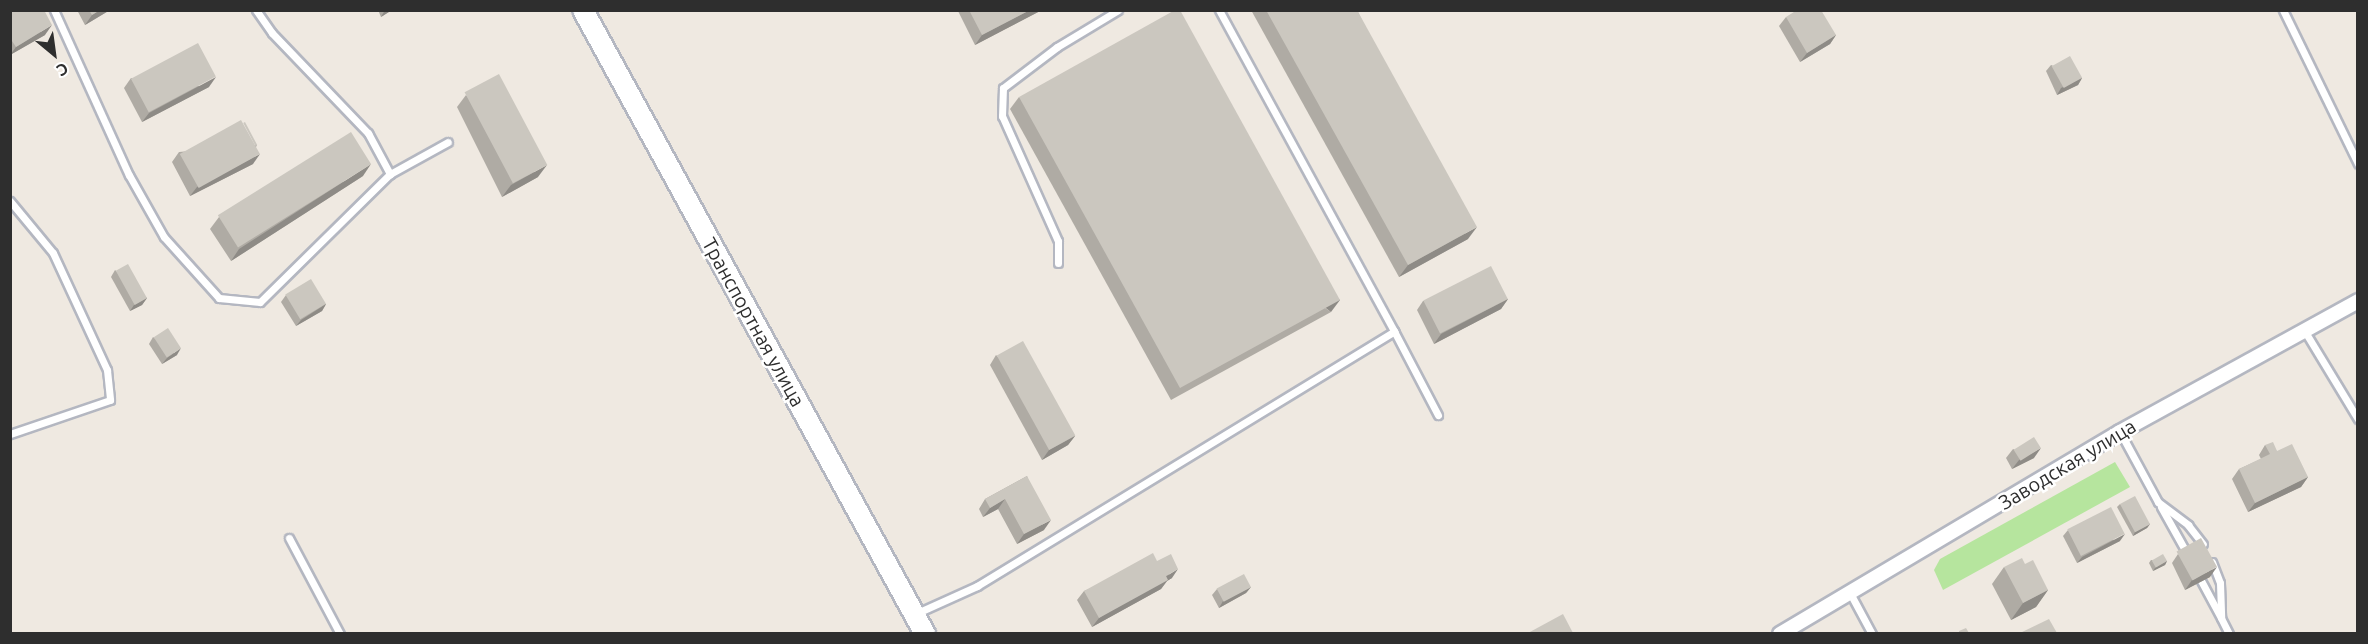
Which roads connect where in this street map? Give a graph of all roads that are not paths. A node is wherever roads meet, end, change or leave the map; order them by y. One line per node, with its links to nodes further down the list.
1 (54, 10): 9 (lane)
2 (256, 10): 9 (lane)
3 (583, 10): 22 (street, Транспортная улица)
4 (1118, 10): 11 (lane)
5 (1219, 10): 13 (lane)
6 (2283, 10): 8 (lane)
7 (448, 142): 9 (lane)
8 (2358, 164)
9 (390, 174)
10 (10, 201): 18 (lane)
11 (1058, 263)
12 (2358, 301): 14 (street, Заводская улица)
13 (1394, 330): 15 (lane); 22 (lane)
14 (2304, 330): 16 (lane); 17 (street, Заводская улица)
15 (1438, 415)
16 (2358, 418)
17 (2120, 432): 19 (lane); 21 (street, Заводская улица)
18 (10, 434)
19 (2158, 502): 23 (lane); 23 (lane)
20 (289, 538): 24 (lane)
21 (1850, 593): 26 (street, Заводская улица); 27 (lane)
22 (915, 614): 25 (street, Транспортная улица)
23 (2221, 618): 28 (lane)
24 (340, 633)
25 (926, 633)
26 (1780, 633)
27 (1872, 633)
28 (2229, 633)

